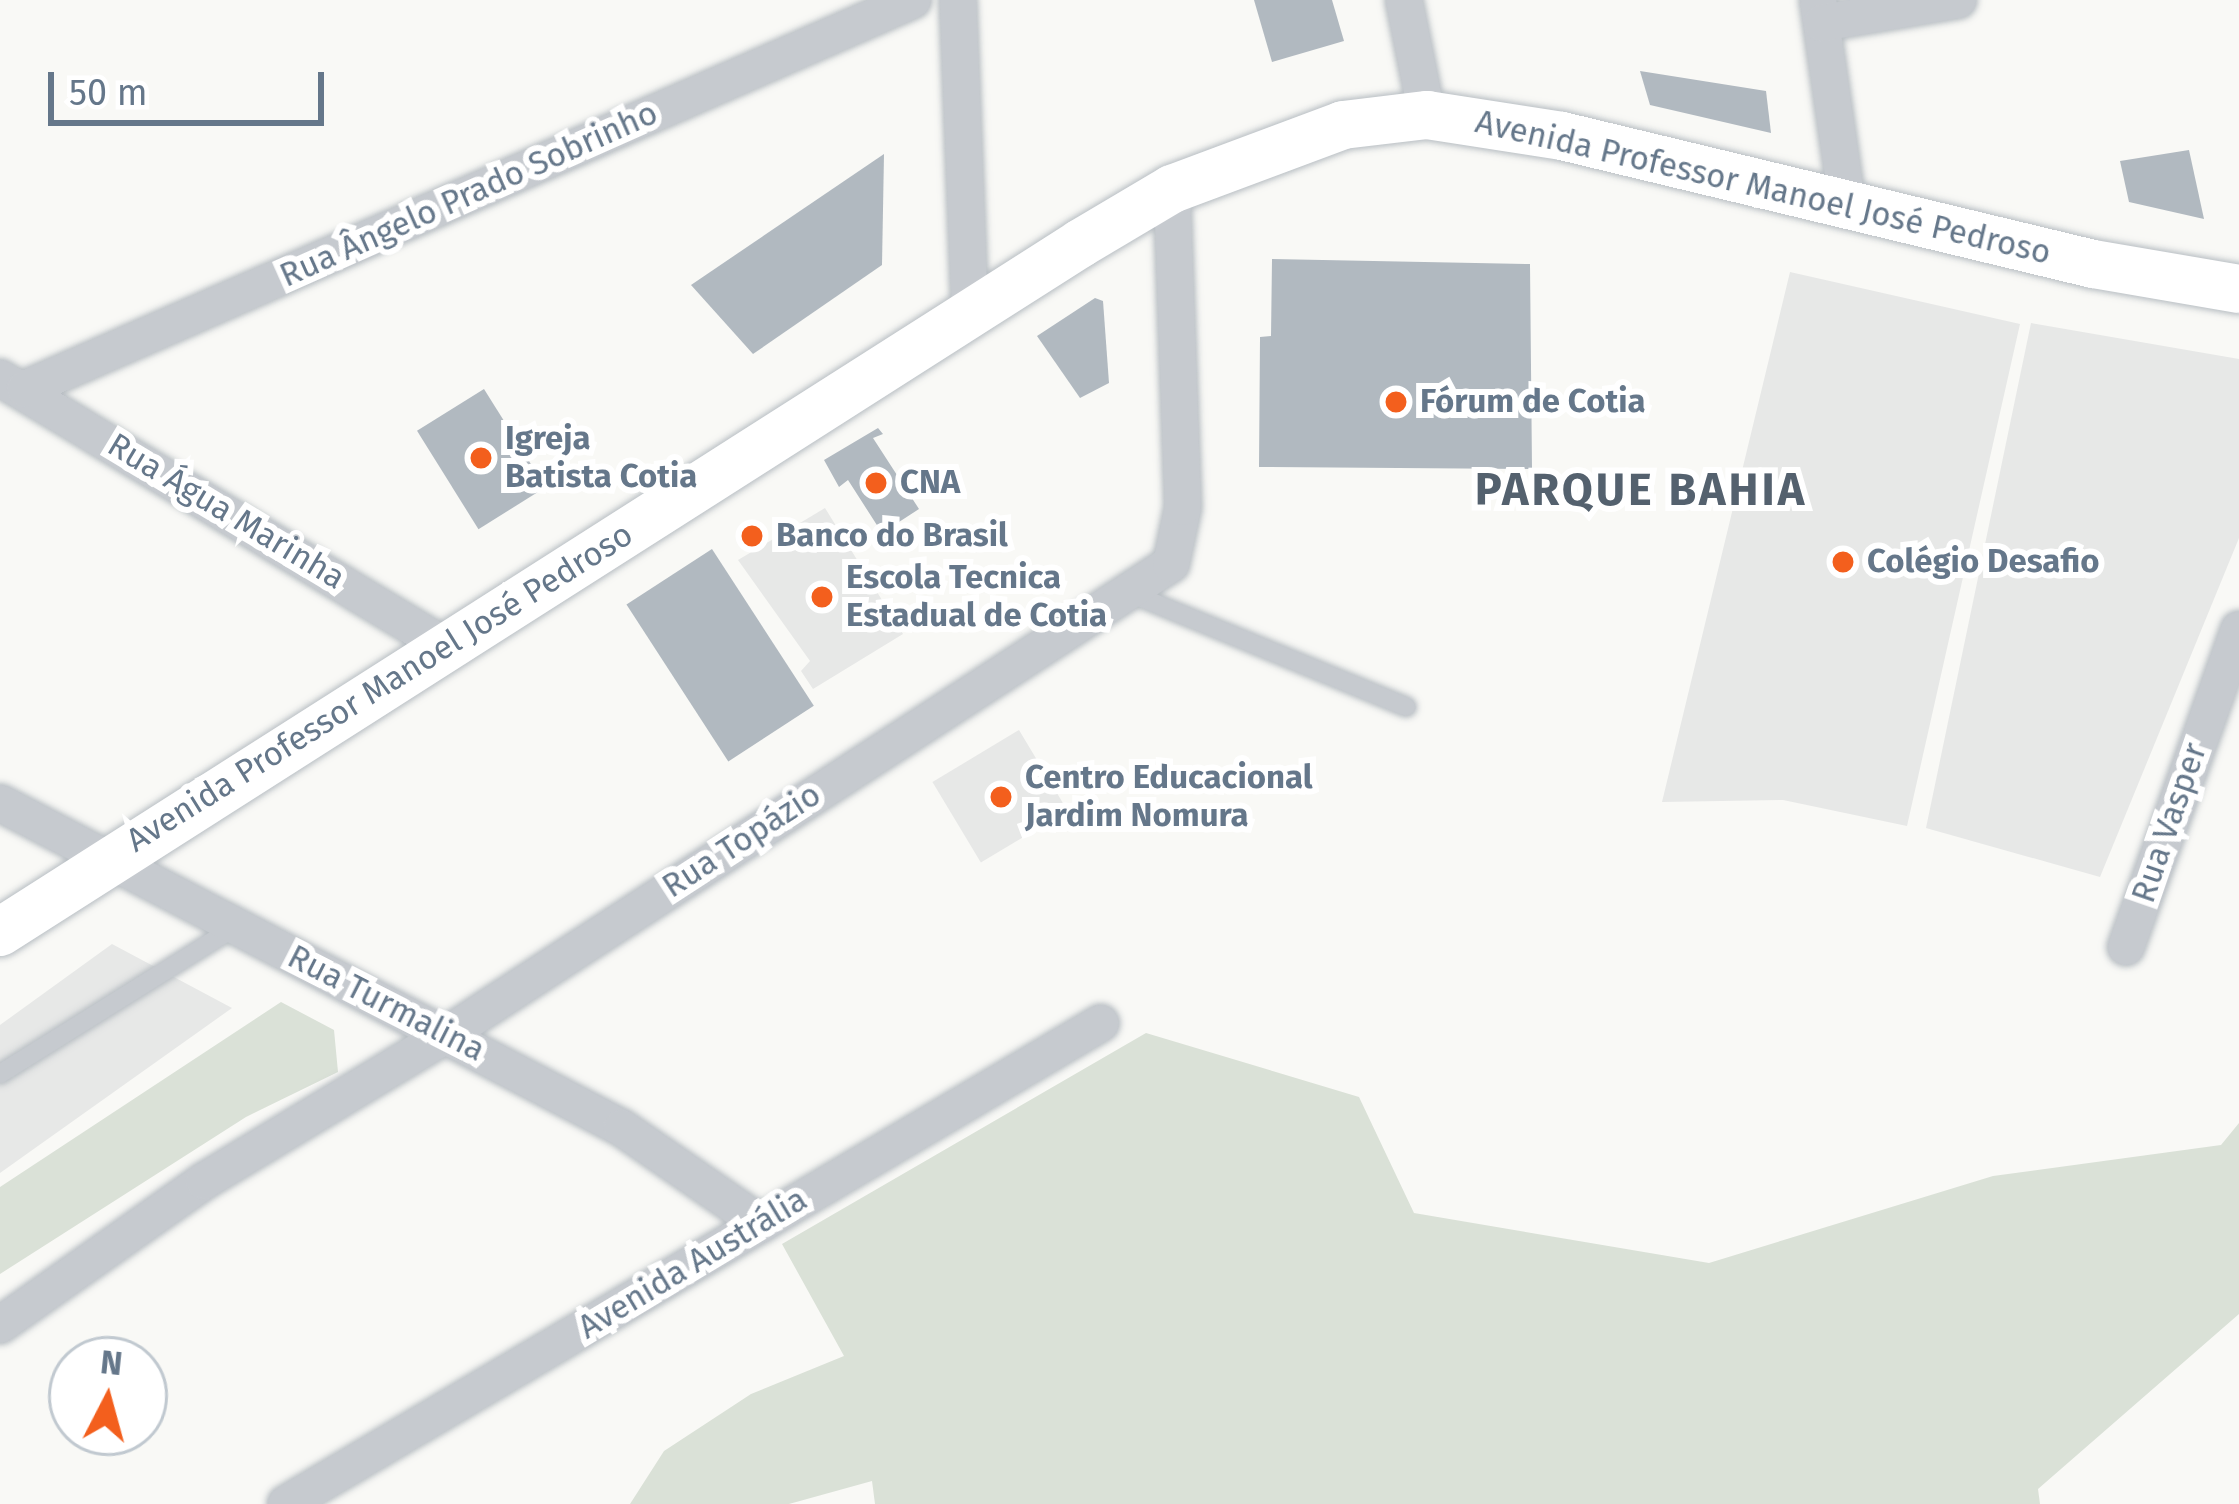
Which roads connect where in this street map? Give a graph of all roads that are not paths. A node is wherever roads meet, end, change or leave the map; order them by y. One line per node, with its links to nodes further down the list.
1 (913, 0): 11 (street, Rua Ângelo Prado Sobrinho)
2 (958, 0): 10 (street)
3 (1404, 0): 6 (street)
4 (1958, 0): 5 (street)
5 (1820, 12): 8 (street)
6 (1427, 115): 7 (main road, Avenida Professor Manoel José Pedroso); 8 (main road, Avenida Professor Manoel José Pedroso)
7 (1172, 189): 10 (main road, Avenida Professor Manoel José Pedroso); 12 (street, Rua Topázio)
8 (1847, 202): 9 (main road, Avenida Professor Manoel José Pedroso)
9 (2239, 289)
10 (970, 315): 14 (main road, Avenida Professor Manoel José Pedroso)
11 (12, 384): 14 (street, Rua Água Marinha)
12 (1130, 592): 15 (lane); 22 (street, Rua Topázio)
13 (2239, 631): 20 (street, Rua Vasper)
14 (450, 649): 17 (main road, Avenida Professor Manoel José Pedroso)
15 (1406, 707)
16 (0, 803): 17 (street, Rua Turmalina)
17 (102, 860): 18 (street, Rua Turmalina); 19 (main road, Avenida Professor Manoel José Pedroso)
18 (234, 928): 22 (street, Rua Turmalina); 23 (lane)
19 (0, 932)
20 (2126, 947)
21 (1101, 1024): 24 (street, Avenida Austrália)
22 (449, 1033): 24 (street, Rua Turmalina); 25 (street, Rua Topázio)
23 (0, 1074)
24 (761, 1224): 26 (street, Avenida Austrália)
25 (0, 1325)
26 (286, 1504)

